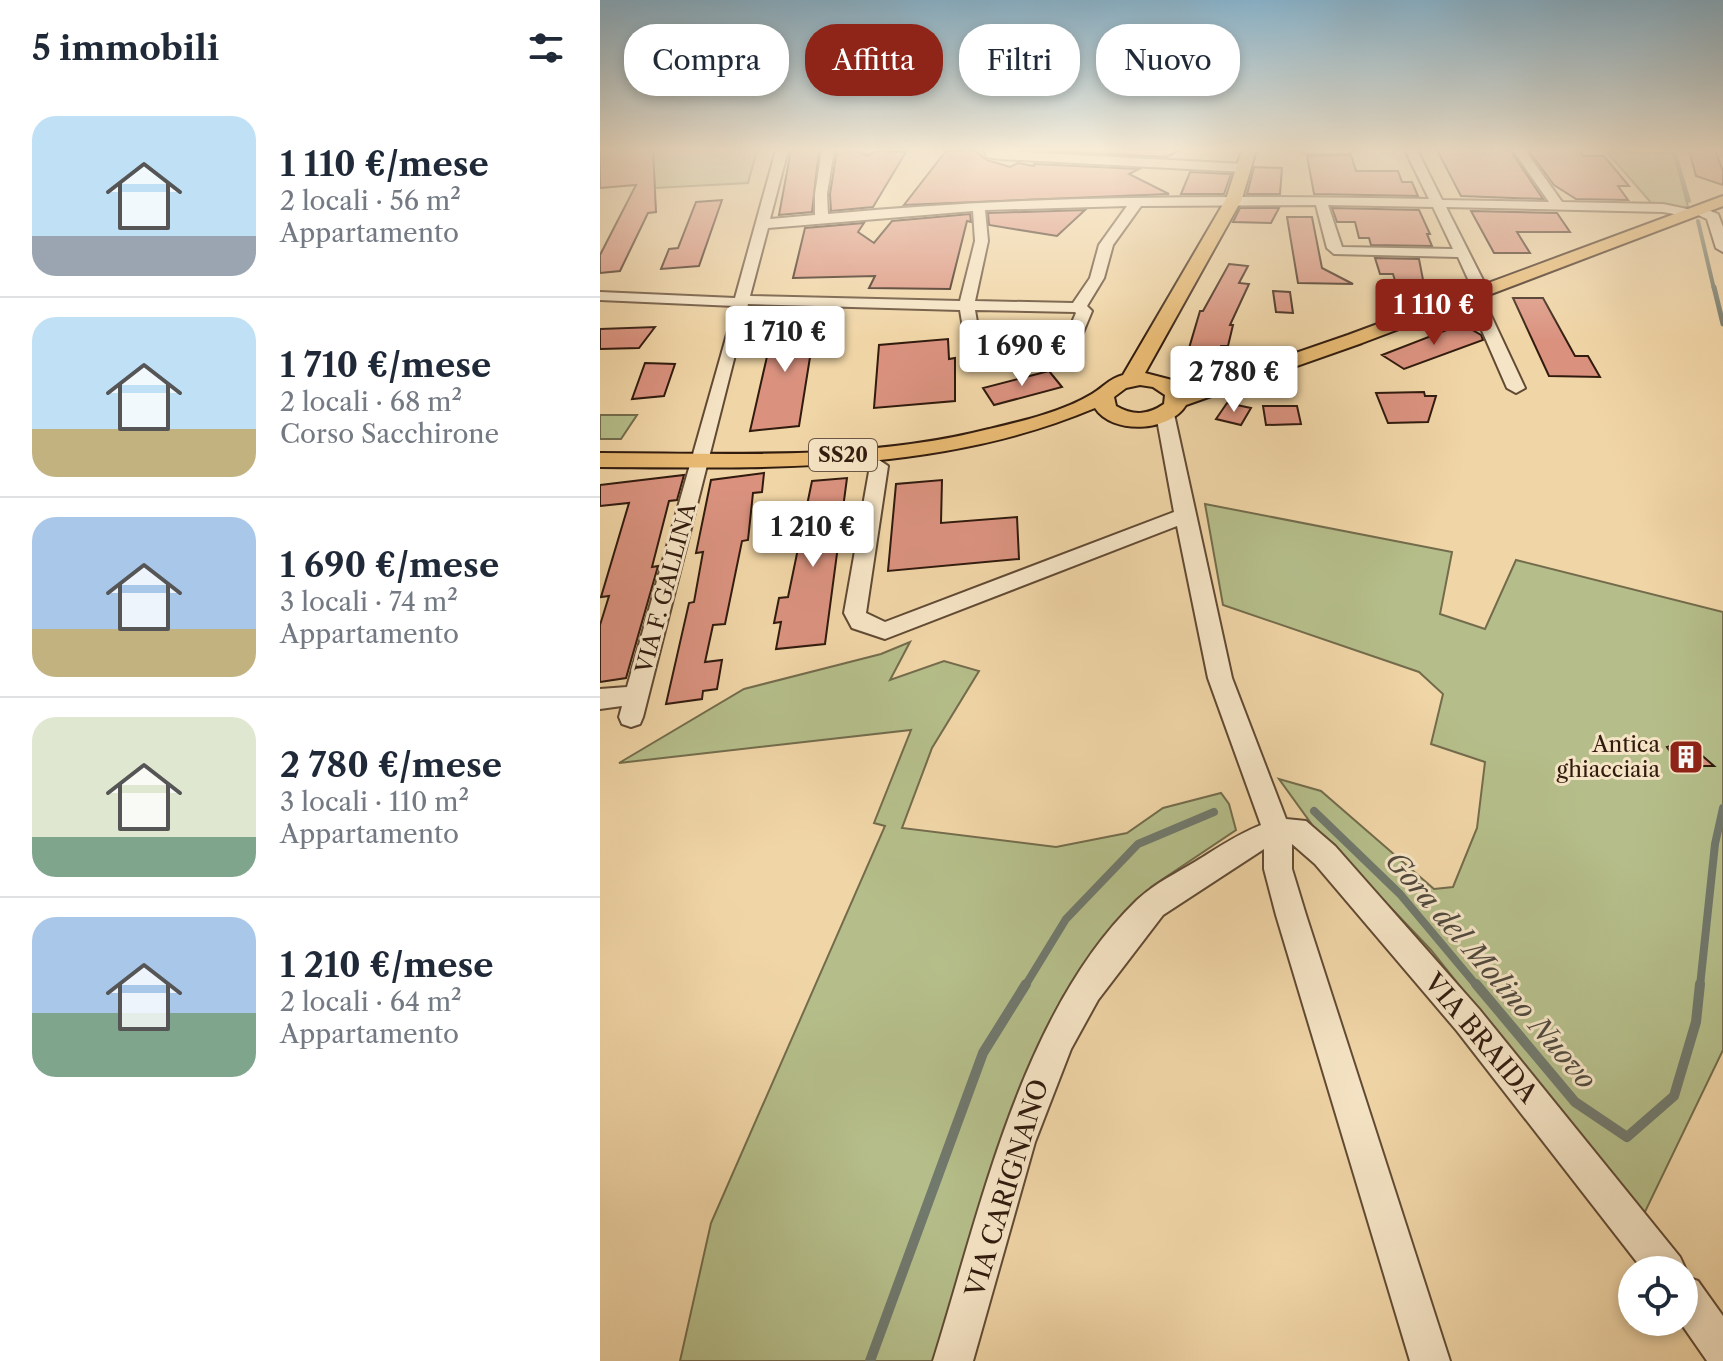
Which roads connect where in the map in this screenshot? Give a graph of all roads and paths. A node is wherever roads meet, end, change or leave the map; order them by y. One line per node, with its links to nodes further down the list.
1 (766, 214): 12 (street, VIA F. GALLINA)
2 (822, 214): 11 (street)
3 (886, 214): 11 (street)
4 (981, 214): 18 (street)
5 (1128, 214): 19 (street)
6 (1226, 214): 20 (main road)
7 (1324, 214): 14 (street)
8 (1442, 214): 14 (street)
9 (1690, 214): 15 (main road)
10 (1700, 214): 13 (street)
11 (822, 218): 12 (street)
12 (763, 224): 17 (street, VIA F. GALLINA)
13 (1723, 248)
14 (1462, 253): 15 (street)
15 (1477, 292): 22 (street); 24 (main road)
16 (600, 296): 17 (street)
17 (742, 301): 18 (street); 27 (street, VIA F. GALLINA)
18 (968, 305): 19 (street); 19 (street)
19 (1078, 308)
20 (1161, 330): 21 (main road); 24 (main road)
21 (1131, 379): 23 (main road); 24 (main road)
22 (1516, 388)
23 (1103, 397): 24 (main road); 25 (main road, SS20)
24 (1156, 403): 25 (main road, SS20); 29 (street)
25 (983, 439): 27 (main road, SS20)
26 (600, 460): 27 (main road, SS20)
27 (702, 460): 30 (street, VIA F. GALLINA)
28 (879, 466): 29 (street)
29 (1185, 515): 31 (street)
30 (600, 699)
31 (1278, 832): 32 (street, VIA BRAIDA); 35 (street, VIA CARIGNANO); 36 (street)
32 (1656, 1256)
33 (1698, 1315): 34 (street)
34 (1723, 1350)
35 (953, 1361)
36 (1430, 1361)

